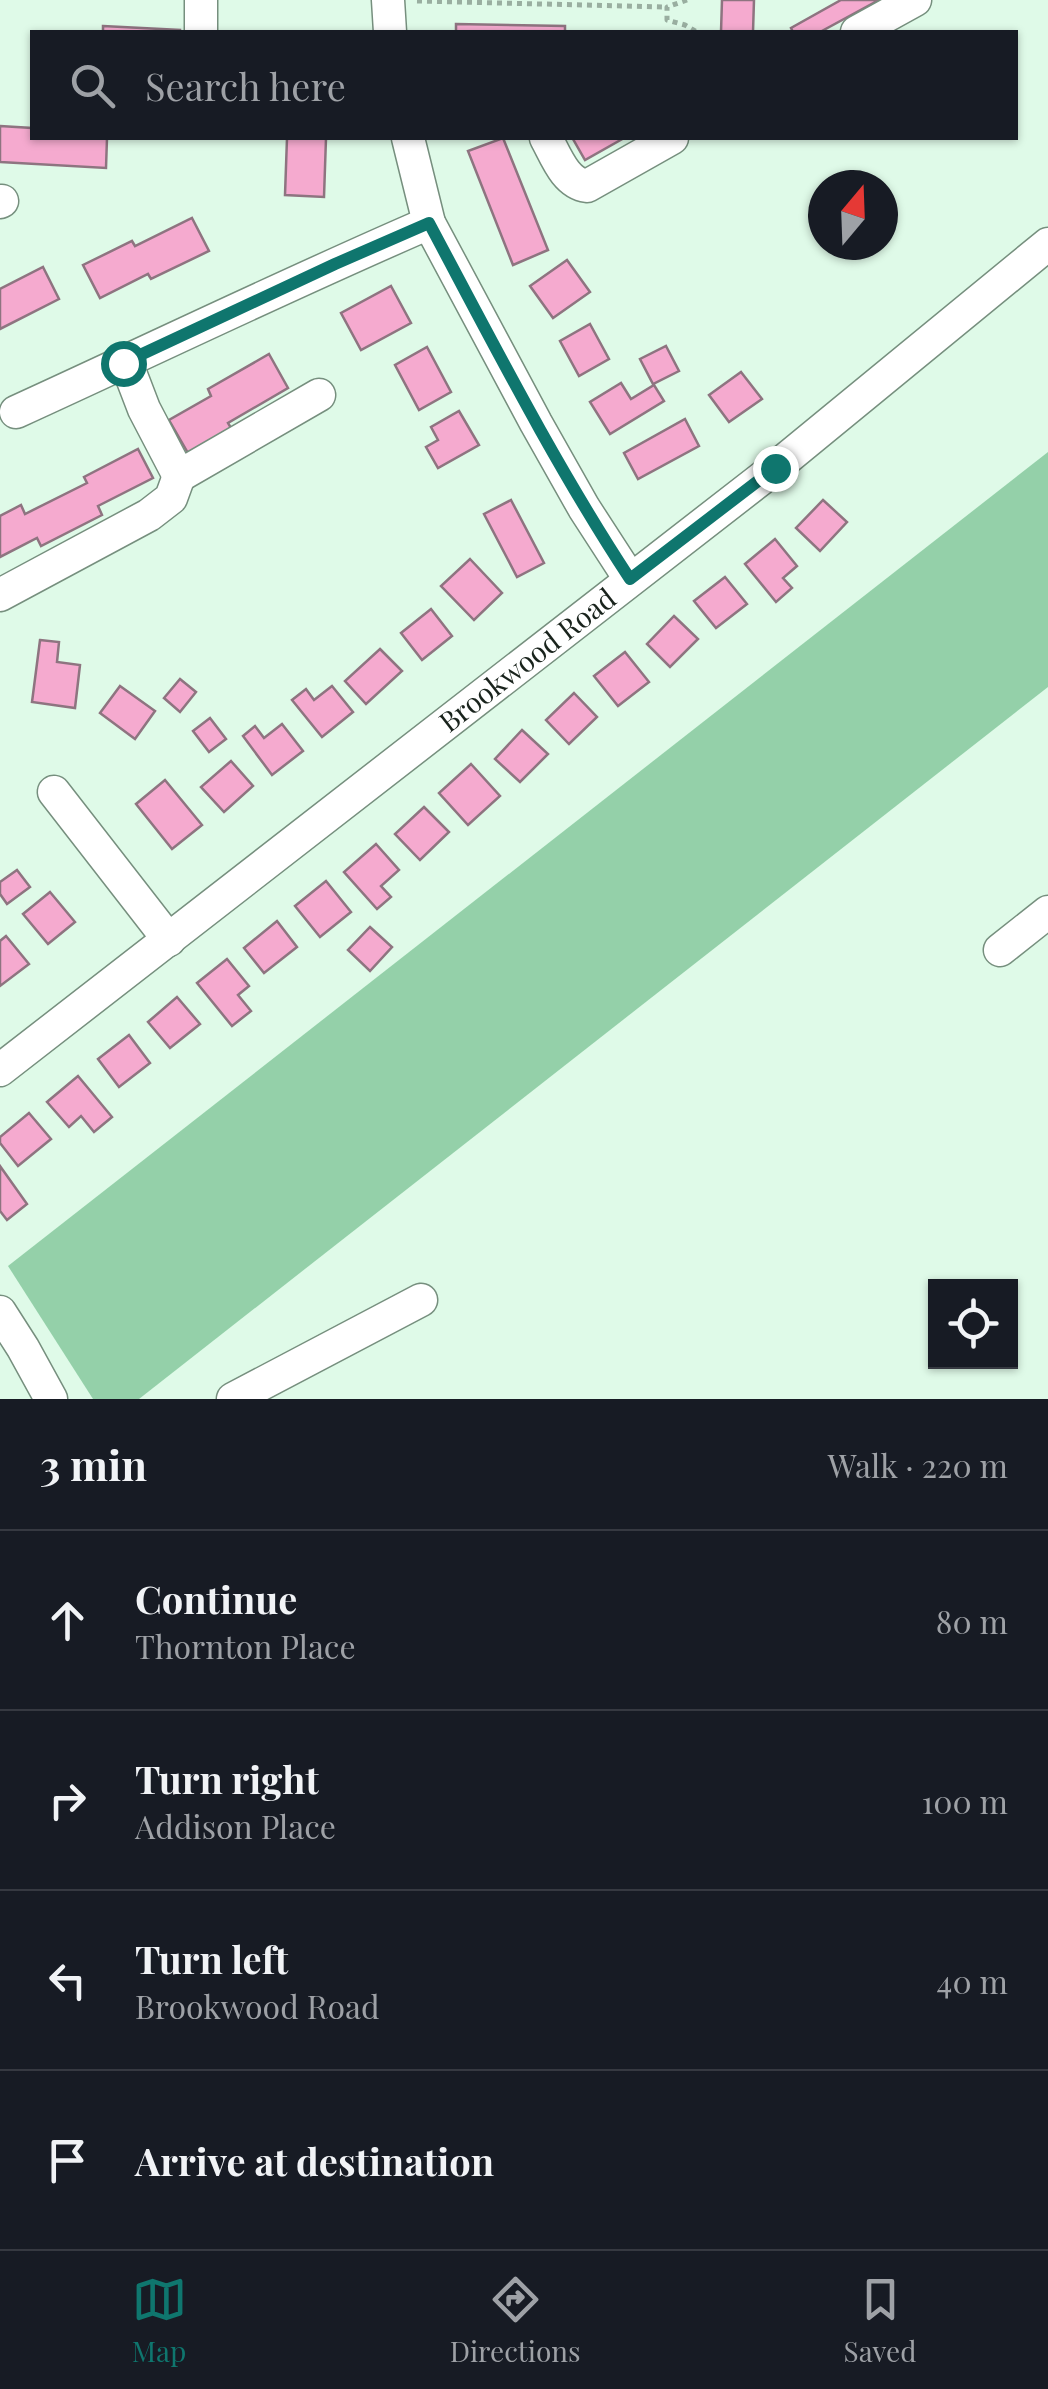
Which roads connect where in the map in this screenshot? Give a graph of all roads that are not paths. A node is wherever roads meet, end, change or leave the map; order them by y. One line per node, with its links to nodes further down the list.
1 (201, 0): 4 (street)
2 (388, 0): 5 (street)
3 (914, 0): 6 (street)
4 (201, 30)
5 (390, 30)
6 (861, 30)
7 (408, 140): 10 (street)
8 (547, 140): 9 (street)
9 (668, 140)
10 (429, 223): 12 (street); 16 (street)
11 (1048, 244): 16 (street, Brookwood Road)
12 (126, 362): 14 (street); 15 (street)
13 (319, 395): 15 (street)
14 (16, 412)
15 (179, 476): 17 (street)
16 (630, 579): 20 (street, Brookwood Road)
17 (0, 595)
18 (54, 792): 20 (street)
19 (1048, 912): 21 (street)
20 (168, 940): 22 (street, Brookwood Road)
21 (1000, 950)
22 (0, 1070)
23 (421, 1300): 26 (street)
24 (0, 1312): 25 (street)
25 (51, 1399)
26 (234, 1399)

